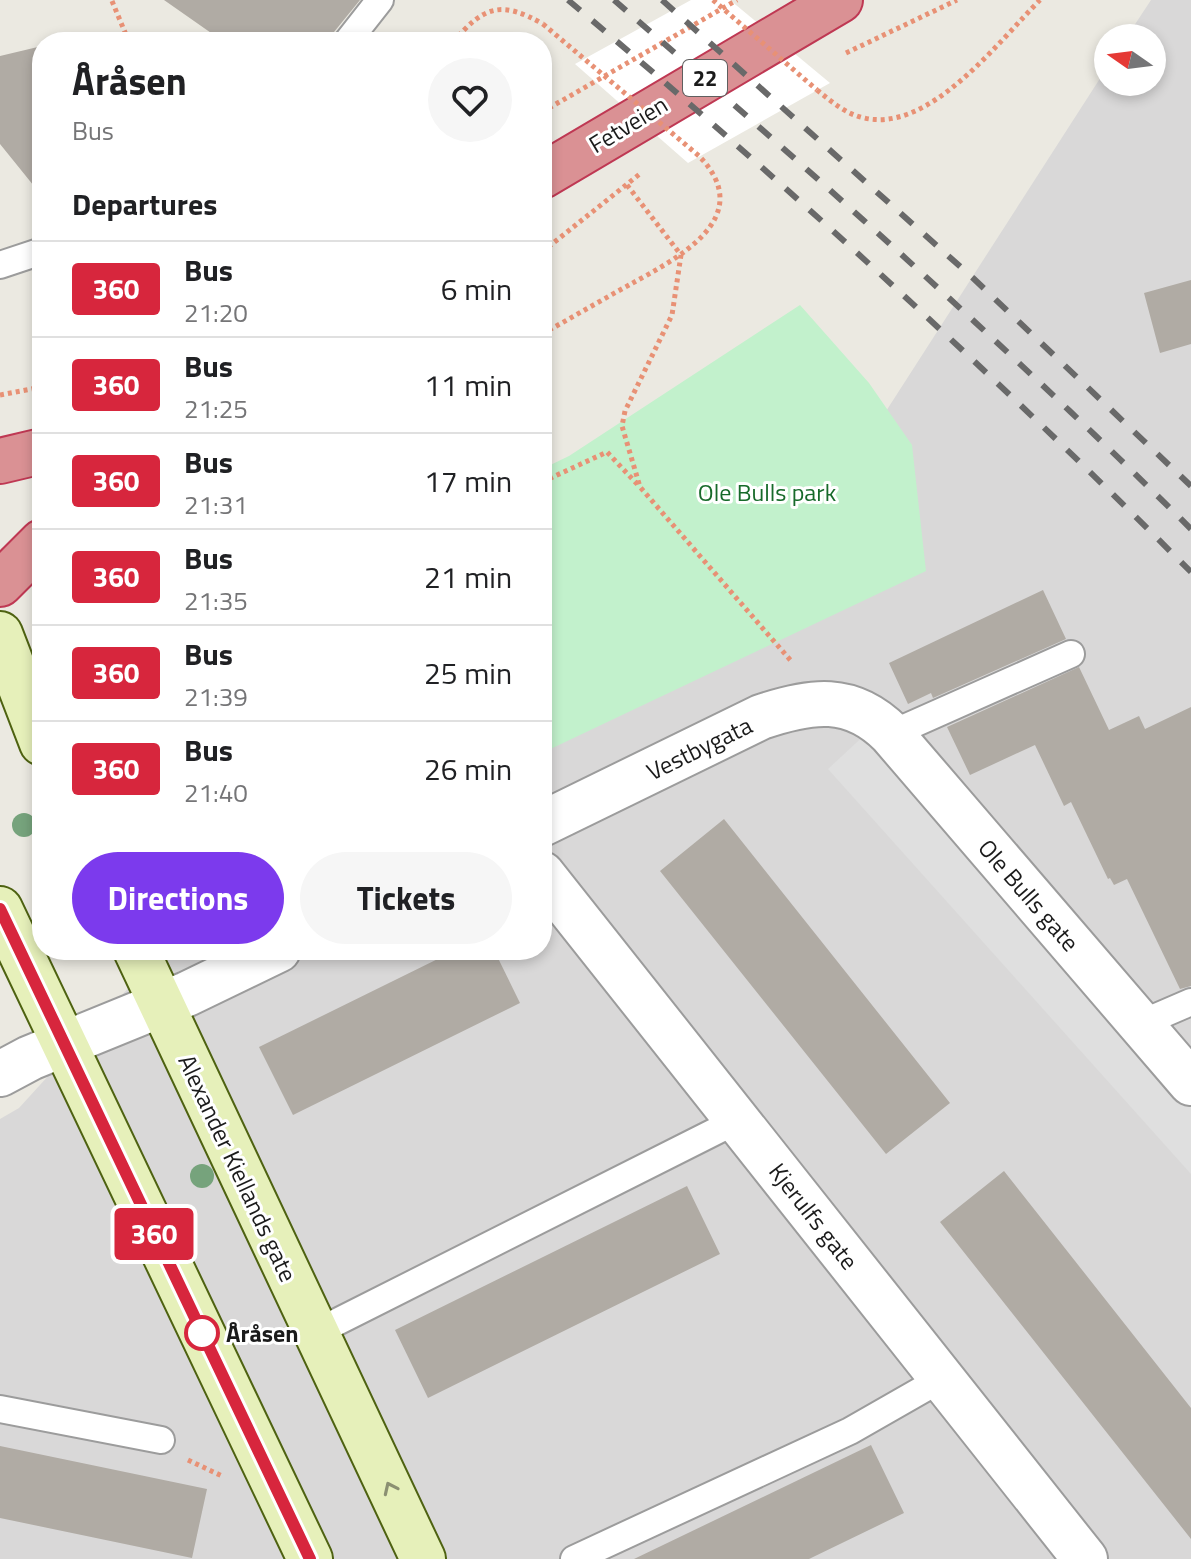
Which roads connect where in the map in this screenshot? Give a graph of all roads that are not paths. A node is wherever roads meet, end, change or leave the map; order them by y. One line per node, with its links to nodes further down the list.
1 (380, 0): 3 (lane)
2 (840, 0): 4 (highway, Fetveien / 22)
3 (355, 32)
4 (552, 170)
5 (32, 254): 6 (lane)
6 (0, 265)
7 (32, 453): 8 (highway)
8 (0, 461)
9 (32, 552): 10 (highway)
10 (0, 584)
11 (0, 634): 13 (street)
12 (1071, 654): 14 (lane)
13 (32, 717)
14 (861, 717): 15 (street, Vestbygata); 22 (street, Ole Bulls gate)
15 (552, 819)
16 (552, 887): 26 (street, Kjerulfs gate)
17 (0, 909): 23 (street)
18 (141, 960): 21 (street, Alexander Kiellands gate)
19 (256, 960): 21 (street)
20 (1191, 1002): 22 (lane)
21 (161, 1004): 23 (street); 27 (street, Alexander Kiellands gate)
22 (1140, 1024): 25 (street, Ole Bulls gate)
23 (63, 1045): 24 (street); 31 (street)
24 (0, 1074)
25 (1191, 1083)
26 (738, 1120): 27 (lane); 28 (street, Kjerulfs gate)
27 (317, 1332): 32 (street, Alexander Kiellands gate, one-way to 27)
28 (941, 1379): 33 (lane); 34 (street, Kjerulfs gate)
29 (0, 1409): 30 (lane)
30 (161, 1440)
31 (310, 1559)
32 (423, 1559)
33 (574, 1559)
34 (1085, 1559)

